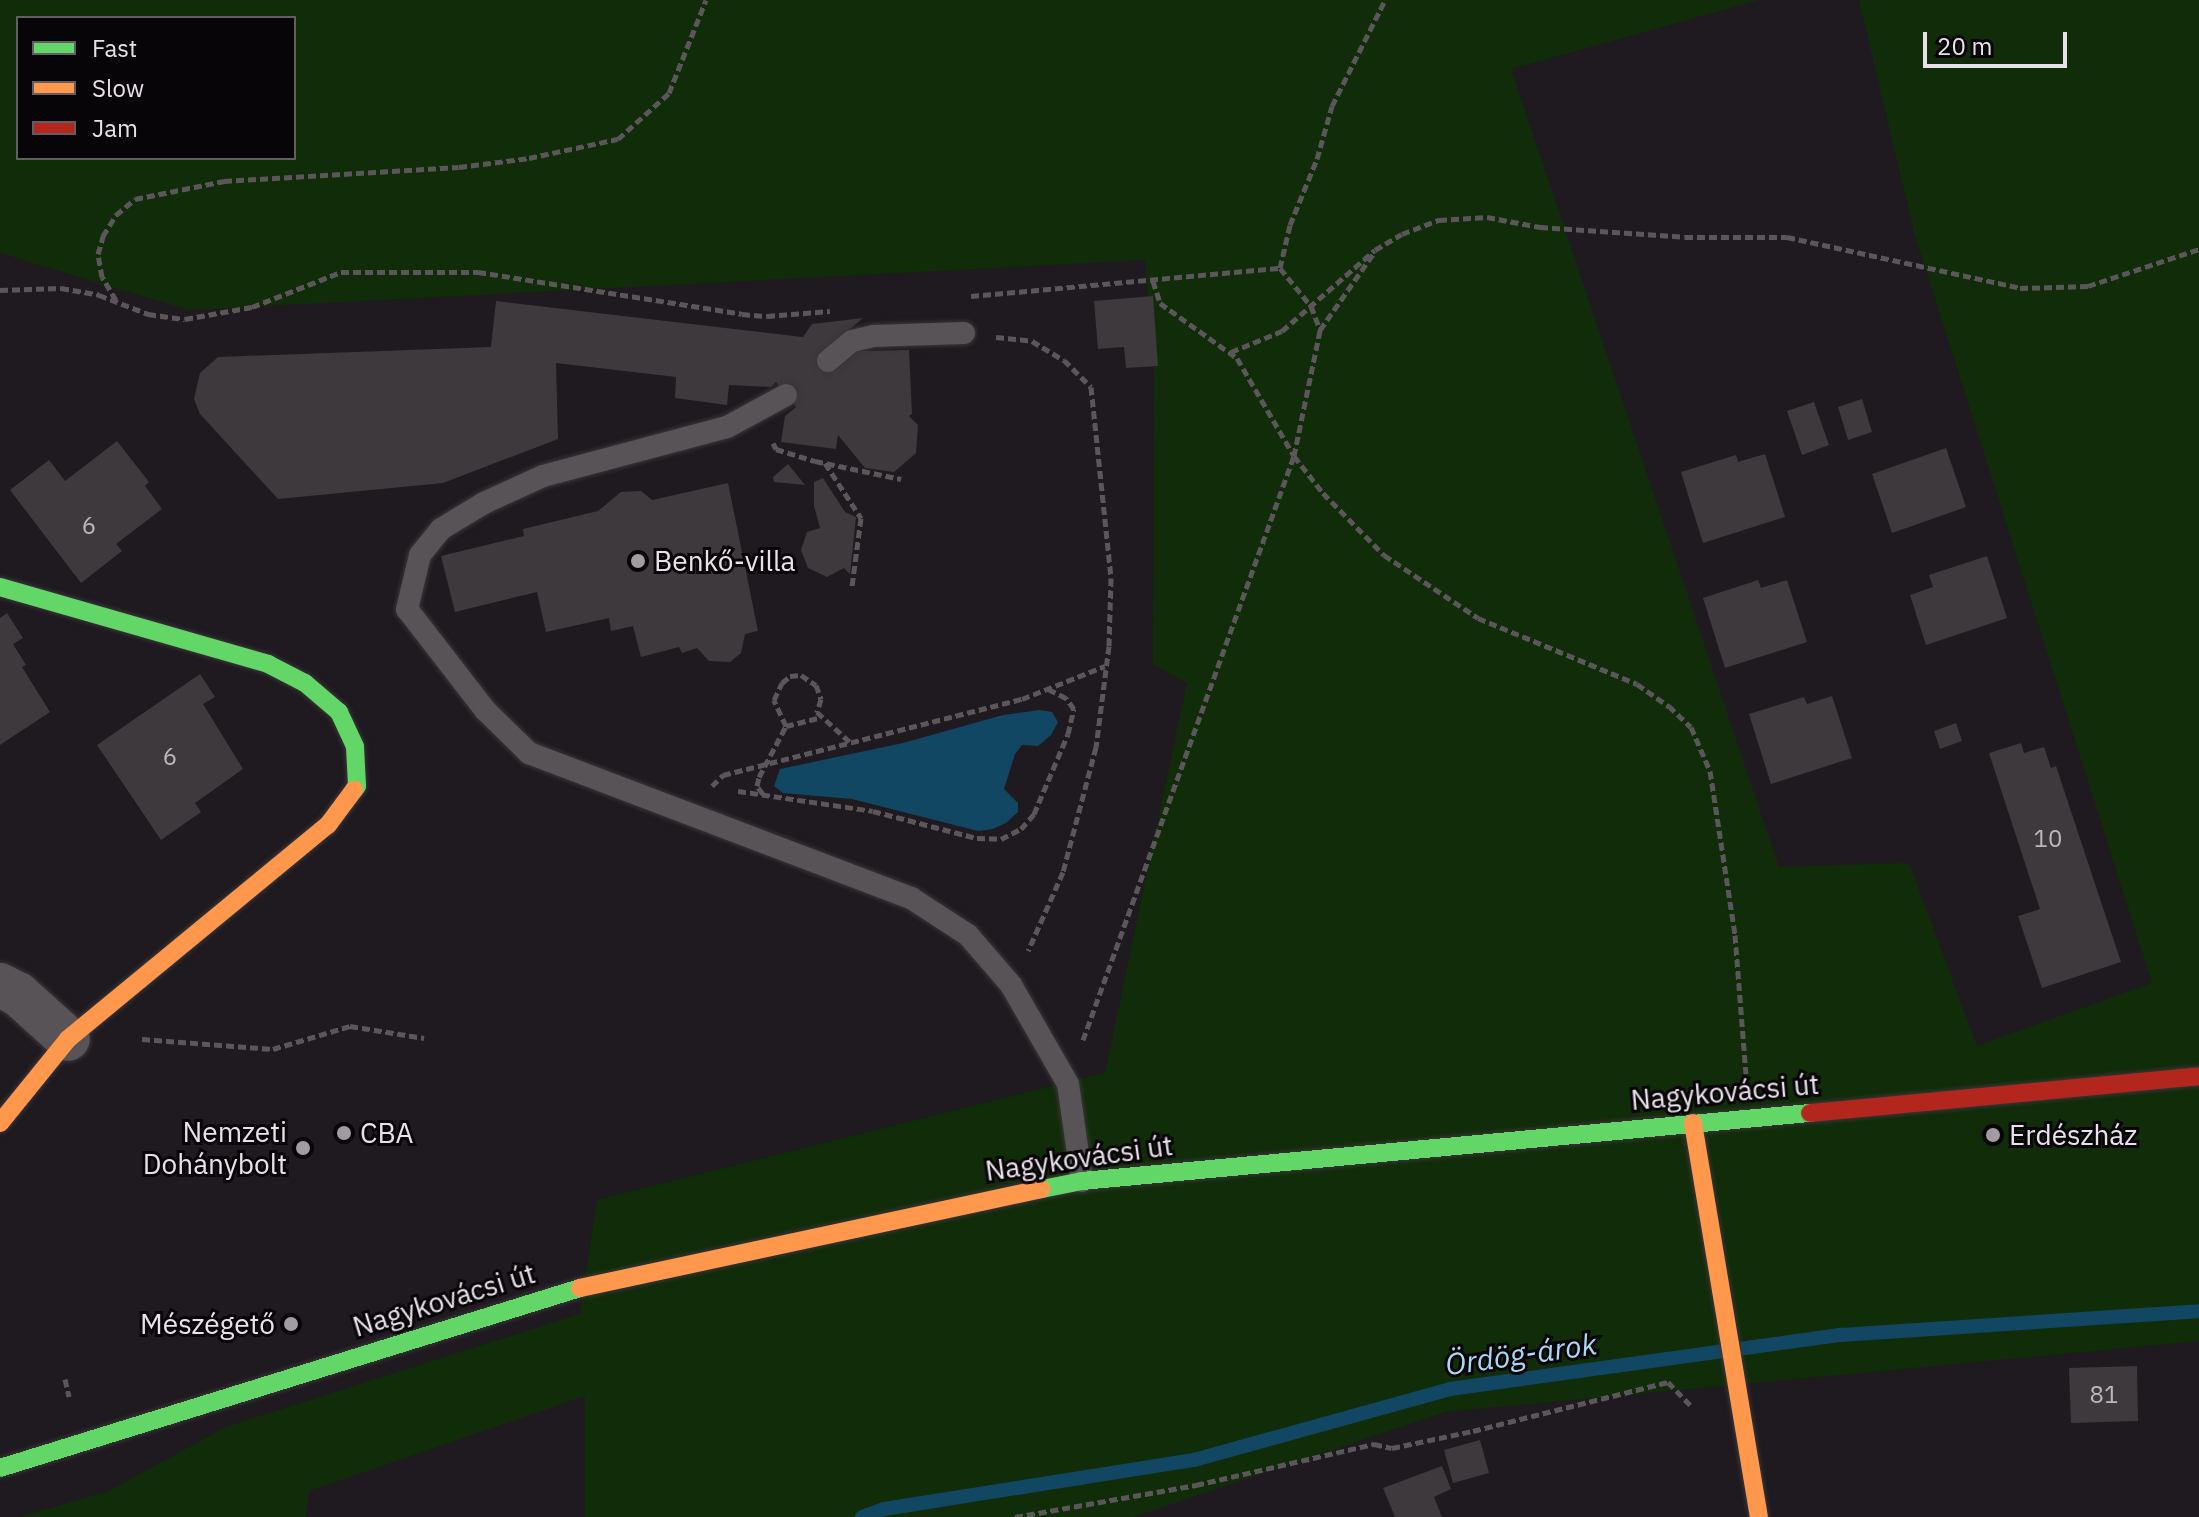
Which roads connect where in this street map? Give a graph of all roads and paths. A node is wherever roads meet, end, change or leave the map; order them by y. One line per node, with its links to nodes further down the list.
1 (706, 0): 9 (path)
2 (1385, 0): 5 (path)
3 (2199, 249): 4 (path)
4 (1375, 250): 10 (path); 12 (path)
5 (1280, 268): 6 (path); 10 (path)
6 (1153, 281): 8 (path); 14 (path)
7 (0, 290): 9 (path)
8 (963, 297)
9 (117, 301): 11 (path)
10 (1311, 306): 12 (path); 14 (path)
11 (845, 310)
12 (1320, 330): 18 (path)
13 (964, 333): 15 (lane); 23 (path)
14 (1231, 352): 18 (path)
15 (828, 361)
16 (786, 395): 17 (lane)
17 (754, 415): 19 (path); 33 (lane)
18 (1294, 456): 37 (path); 38 (path)
19 (824, 463): 20 (path); 21 (path)
20 (901, 479)
21 (852, 586)
22 (0, 587): 34 (street)
23 (1106, 665): 24 (path); 33 (path)
24 (1048, 689): 27 (path); 31 (path)
25 (821, 717): 26 (path); 26 (path); 27 (path)
26 (786, 726): 28 (path)
27 (853, 744): 28 (path)
28 (765, 764): 29 (path); 31 (path)
29 (720, 790)
30 (731, 790): 31 (path)
31 (763, 795)
32 (0, 985): 34 (street)
33 (1011, 985): 37 (lane)
34 (73, 1035): 35 (path); 39 (street)
35 (424, 1038)
36 (2199, 1076): 38 (street, Nagykovácsi út)
37 (1068, 1084): 41 (lane)
38 (1749, 1119): 40 (street, Nagykovácsi út)
39 (0, 1123)
40 (1693, 1123): 41 (street, Nagykovácsi út); 42 (street)
41 (1082, 1181): 43 (street, Nagykovácsi út)
42 (1738, 1397): 44 (path); 45 (street)
43 (1, 1466)
44 (1015, 1517)
45 (1759, 1517)

